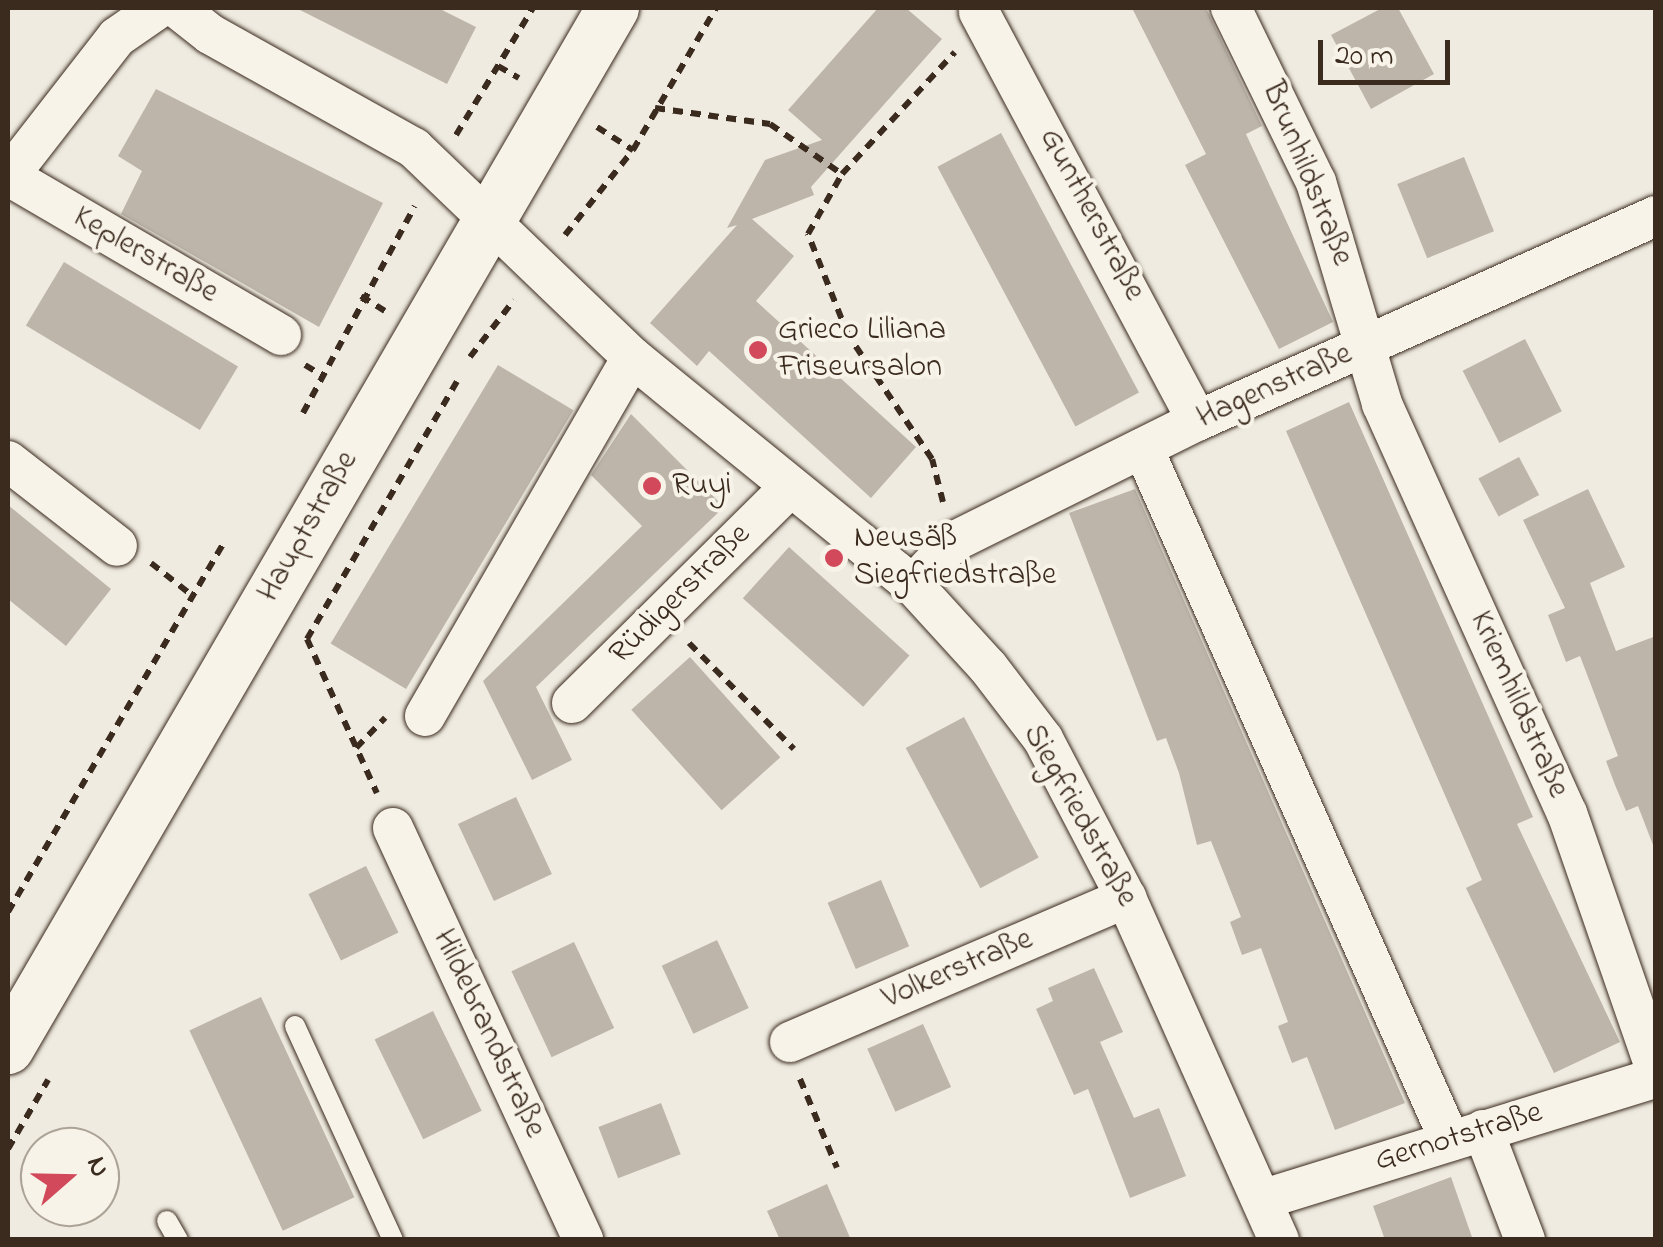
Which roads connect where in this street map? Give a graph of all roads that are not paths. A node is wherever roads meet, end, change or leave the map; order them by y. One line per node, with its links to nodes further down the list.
1 (159, 8): 6 (street)
2 (178, 8): 8 (street, Siegfriedstraße)
3 (613, 8): 8 (street, Hauptstraße)
4 (1231, 8): 10 (street, Brunhildstraße)
5 (979, 12): 12 (street, Guntherstraße)
6 (8, 177): 9 (street, Keplerstraße)
7 (1656, 216): 10 (street, Hagenstraße)
8 (486, 218): 11 (street, Siegfriedstraße); 24 (street, Hauptstraße)
9 (281, 335)
10 (1365, 347): 12 (street, Hagenstraße); 25 (street, Kriemhildstraße)
11 (632, 357): 15 (street, Siegfriedstraße); 19 (street)
12 (1197, 421): 13 (street, Hagenstraße)
13 (1143, 448): 17 (street, Hagenstraße); 27 (street)
14 (8, 462): 16 (street)
15 (790, 486): 17 (street, Siegfriedstraße); 18 (street, Rüdigerstraße)
16 (117, 546)
17 (913, 585): 21 (street, Siegfriedstraße)
18 (572, 702)
19 (425, 716)
20 (393, 828): 30 (street, Hildebrandstraße)
21 (1126, 898): 23 (street, Volkerstraße); 28 (street, Siegfriedstraße)
22 (295, 1026): 29 (lane)
23 (790, 1042)
24 (8, 1048)
25 (1656, 1070)
26 (1656, 1078): 27 (street, Gernotstraße)
27 (1467, 1135): 28 (street, Gernotstraße); 32 (street)
28 (1264, 1199): 31 (street, Siegfriedstraße)
29 (393, 1240)
30 (583, 1240)
31 (1279, 1240)
32 (1525, 1240)

